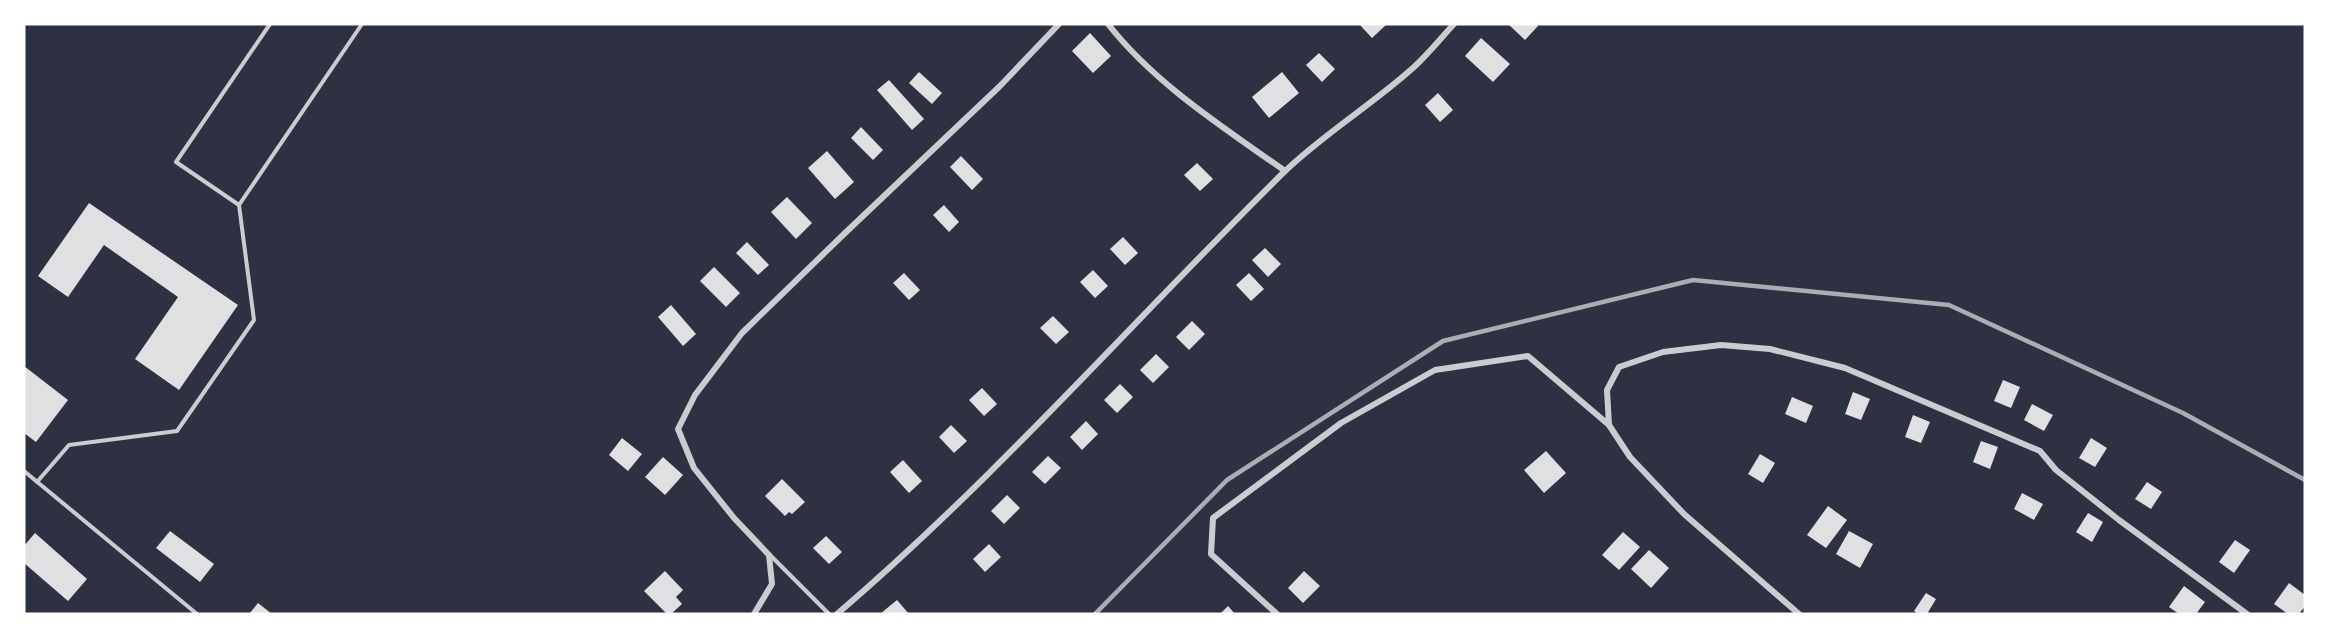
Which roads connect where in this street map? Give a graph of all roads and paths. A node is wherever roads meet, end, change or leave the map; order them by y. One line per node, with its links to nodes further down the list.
1 (270, 24): 7 (lane)
2 (362, 24): 7 (lane)
3 (1059, 24): 11 (street)
4 (1108, 24): 6 (street)
5 (1454, 24): 6 (street)
6 (1285, 171): 15 (street)
7 (239, 205): 10 (lane)
8 (1609, 425): 16 (street); 17 (street); 18 (street)
9 (24, 471): 10 (lane)
10 (37, 482): 12 (lane)
11 (769, 555): 13 (street); 14 (lane)
12 (197, 614)
13 (754, 614)
14 (829, 614)
15 (837, 614)
16 (1277, 614)
17 (1799, 614)
18 (2247, 614)

